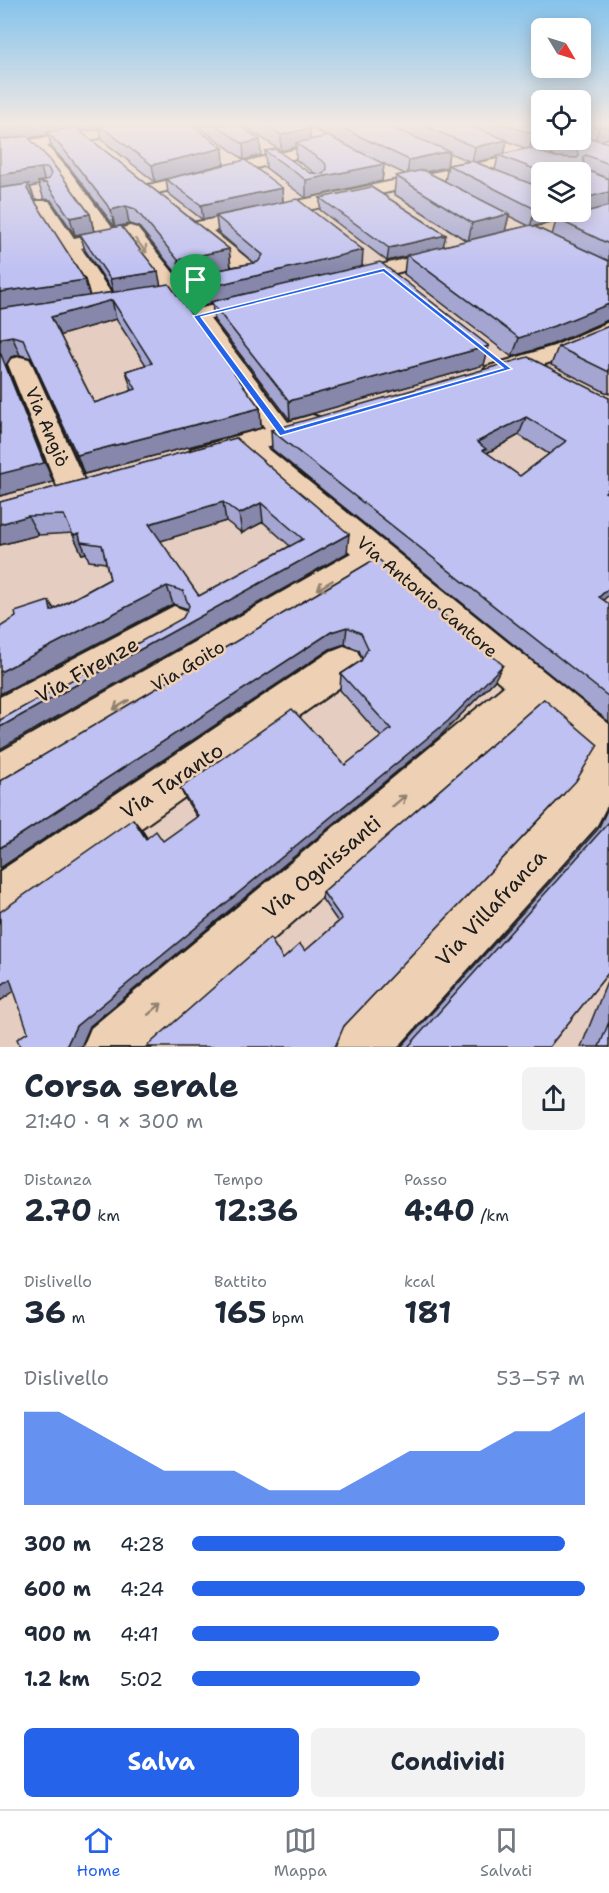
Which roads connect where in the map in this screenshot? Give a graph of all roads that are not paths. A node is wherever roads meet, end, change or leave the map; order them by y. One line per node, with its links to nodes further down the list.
1 (63, 174): 25 (street)
2 (214, 174): 10 (street)
3 (257, 174): 15 (street)
4 (386, 174): 9 (street)
5 (452, 174): 9 (street)
6 (480, 174): 8 (street)
7 (134, 177): 10 (street)
8 (491, 178)
9 (414, 182): 11 (street); 12 (street)
10 (150, 190): 22 (street)
11 (374, 190): 14 (street); 15 (street)
12 (444, 191)
13 (41, 196): 27 (street)
14 (392, 202)
15 (303, 207): 18 (street); 22 (street)
16 (609, 214): 17 (street)
17 (591, 219)
18 (321, 221)
19 (581, 222): 24 (street)
20 (587, 222): 23 (street)
21 (507, 224): 24 (street)
22 (197, 229): 34 (street)
23 (609, 231)
24 (528, 234): 28 (street); 29 (street)
25 (110, 236): 27 (street); 34 (street, one-way to 34)
26 (446, 238): 31 (street)
27 (70, 244): 36 (street)
28 (486, 245)
29 (548, 245)
30 (366, 256): 31 (street)
31 (384, 270): 32 (street); 33 (street)
32 (329, 284)
33 (402, 284)
34 (183, 288): 37 (street)
35 (274, 297): 37 (street)
36 (107, 305)
37 (196, 316): 44 (street)
38 (609, 329): 39 (street)
39 (508, 362): 41 (street); 42 (street)
40 (20, 364): 47 (street, Via Angiò)
41 (474, 378)
42 (552, 380)
43 (335, 417): 44 (street)
44 (283, 434): 45 (street)
45 (244, 444): 46 (street); 48 (street, Via Antonio Cantore)
46 (176, 463)
47 (74, 490)
48 (376, 555): 51 (street, Via Antonio Cantore); 55 (street, Via Goito, one-way to 55)
49 (174, 622): 52 (street, Via Firenze)
50 (344, 663): 56 (street, Via Taranto)
51 (534, 686): 53 (street, Via Antonio Cantore); 57 (street, Via Ognissanti, one-way to 51)
52 (0, 718)
53 (609, 750)
54 (609, 761): 58 (street, Via Villafranca)
55 (0, 776)
56 (0, 899)
57 (110, 1047)
58 (362, 1047)

